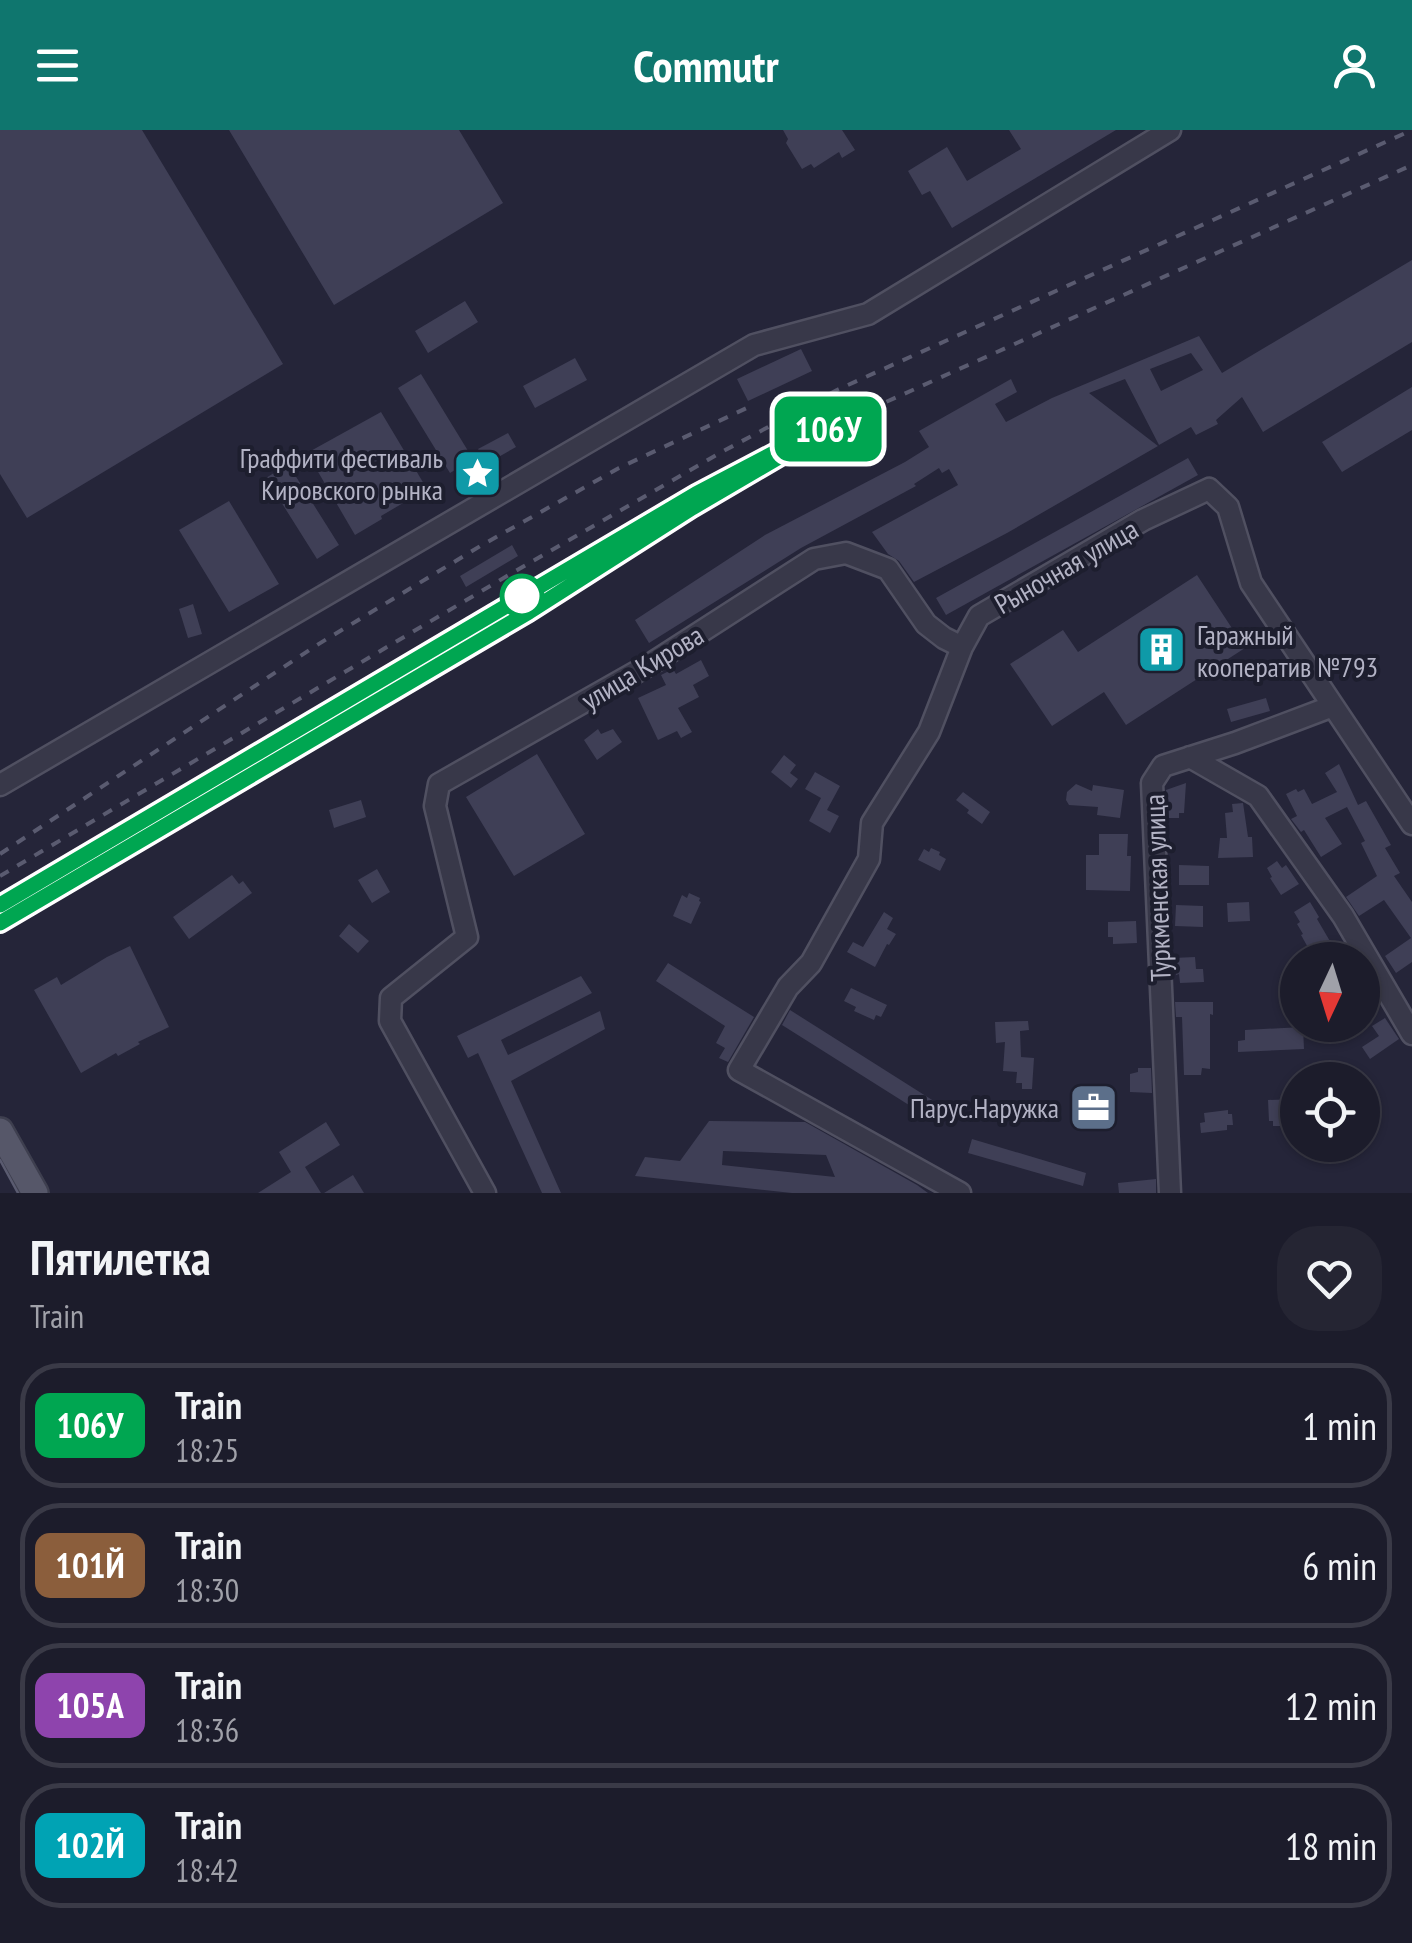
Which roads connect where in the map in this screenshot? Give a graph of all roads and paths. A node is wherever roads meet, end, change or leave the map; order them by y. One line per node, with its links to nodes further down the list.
1 (1170, 130): 5 (street)
2 (962, 647): 3 (street, Рыночная улица); 10 (street, улица Кирова); 11 (street, Рыночная улица)
3 (1333, 706): 4 (street, Туркменская улица); 6 (street)
4 (1190, 758): 7 (street); 12 (street, Туркменская улица)
5 (0, 785)
6 (1412, 824)
7 (1412, 1034)
8 (0, 1131): 9 (main road)
9 (35, 1193)
10 (485, 1193)
11 (960, 1193)
12 (1170, 1193)

